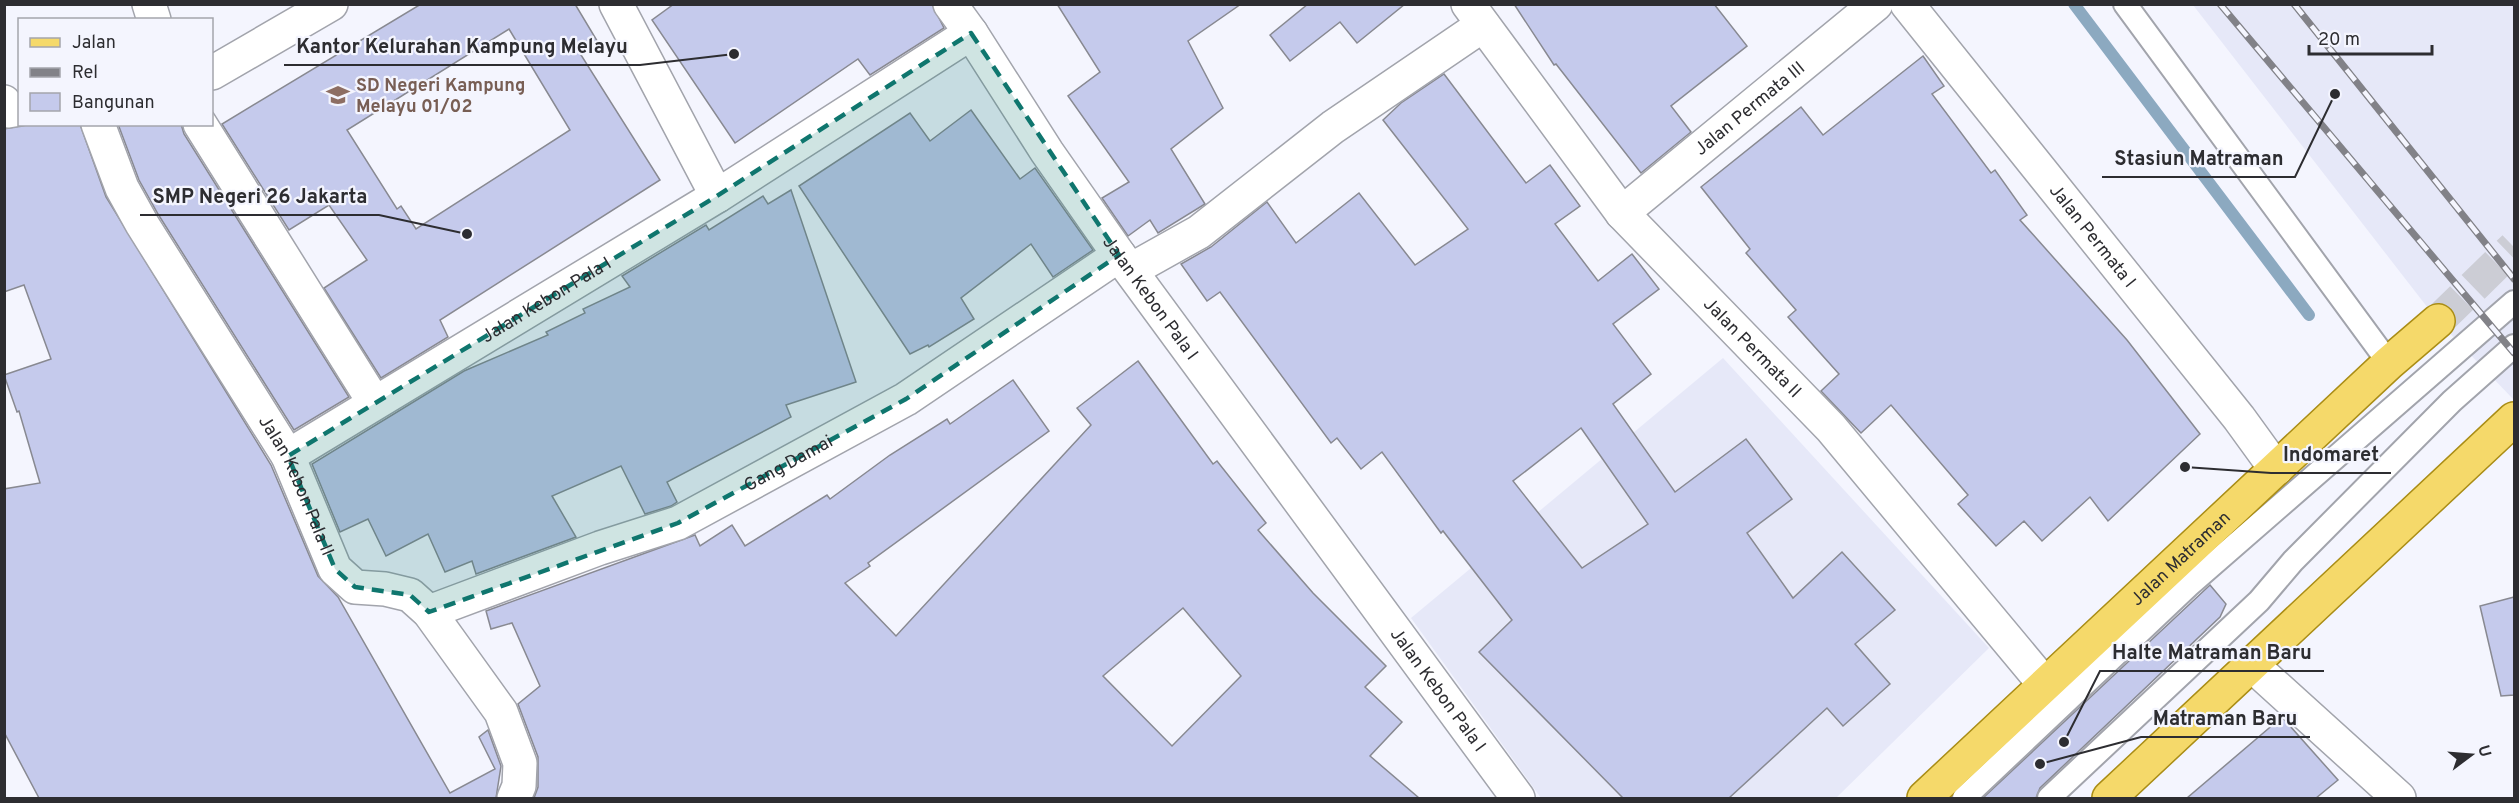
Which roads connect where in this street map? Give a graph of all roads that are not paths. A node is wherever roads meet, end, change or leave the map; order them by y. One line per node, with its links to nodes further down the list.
1 (331, 4): 9 (street)
2 (616, 4): 14 (street)
3 (950, 4): 8 (street)
4 (1876, 4): 15 (street, Jalan Permata III)
5 (1907, 4): 24 (street, Jalan Permata I)
6 (2125, 4): 20 (lane)
7 (1475, 14): 15 (street, Jalan Permata II); 16 (street, Gang Damai)
8 (971, 33): 14 (street, Jalan Kebon Pala I); 16 (street, Jalan Kebon Pala I)
9 (213, 72)
10 (4, 102): 11 (street)
11 (18, 109)
12 (99, 126): 23 (street, Jalan Kebon Pala II)
13 (201, 126): 21 (street)
14 (717, 196): 21 (street, Jalan Kebon Pala I)
15 (1622, 213): 27 (street, Jalan Permata II)
16 (1125, 262): 25 (street, Gang Damai); 29 (street, Jalan Kebon Pala I)
17 (2514, 302): 31 (lane)
18 (2438, 321): 20 (main road, Jalan Matraman)
19 (2514, 346): 32 (lane)
20 (2389, 363): 24 (main road, Jalan Matraman)
21 (374, 402): 23 (street, Jalan Kebon Pala I)
22 (2514, 419): 26 (main road)
23 (288, 456): 25 (street, Jalan Kebon Pala II)
24 (2276, 469): 27 (main road, Jalan Matraman)
25 (429, 612): 28 (street, Jalan Kebon Pala II)
26 (2253, 666): 33 (main road); 34 (street)
27 (2046, 686): 30 (main road, Jalan Matraman)
28 (514, 798)
29 (1518, 798)
30 (1924, 798)
31 (1964, 798)
32 (2049, 798)
33 (2109, 798)
34 (2399, 798)

